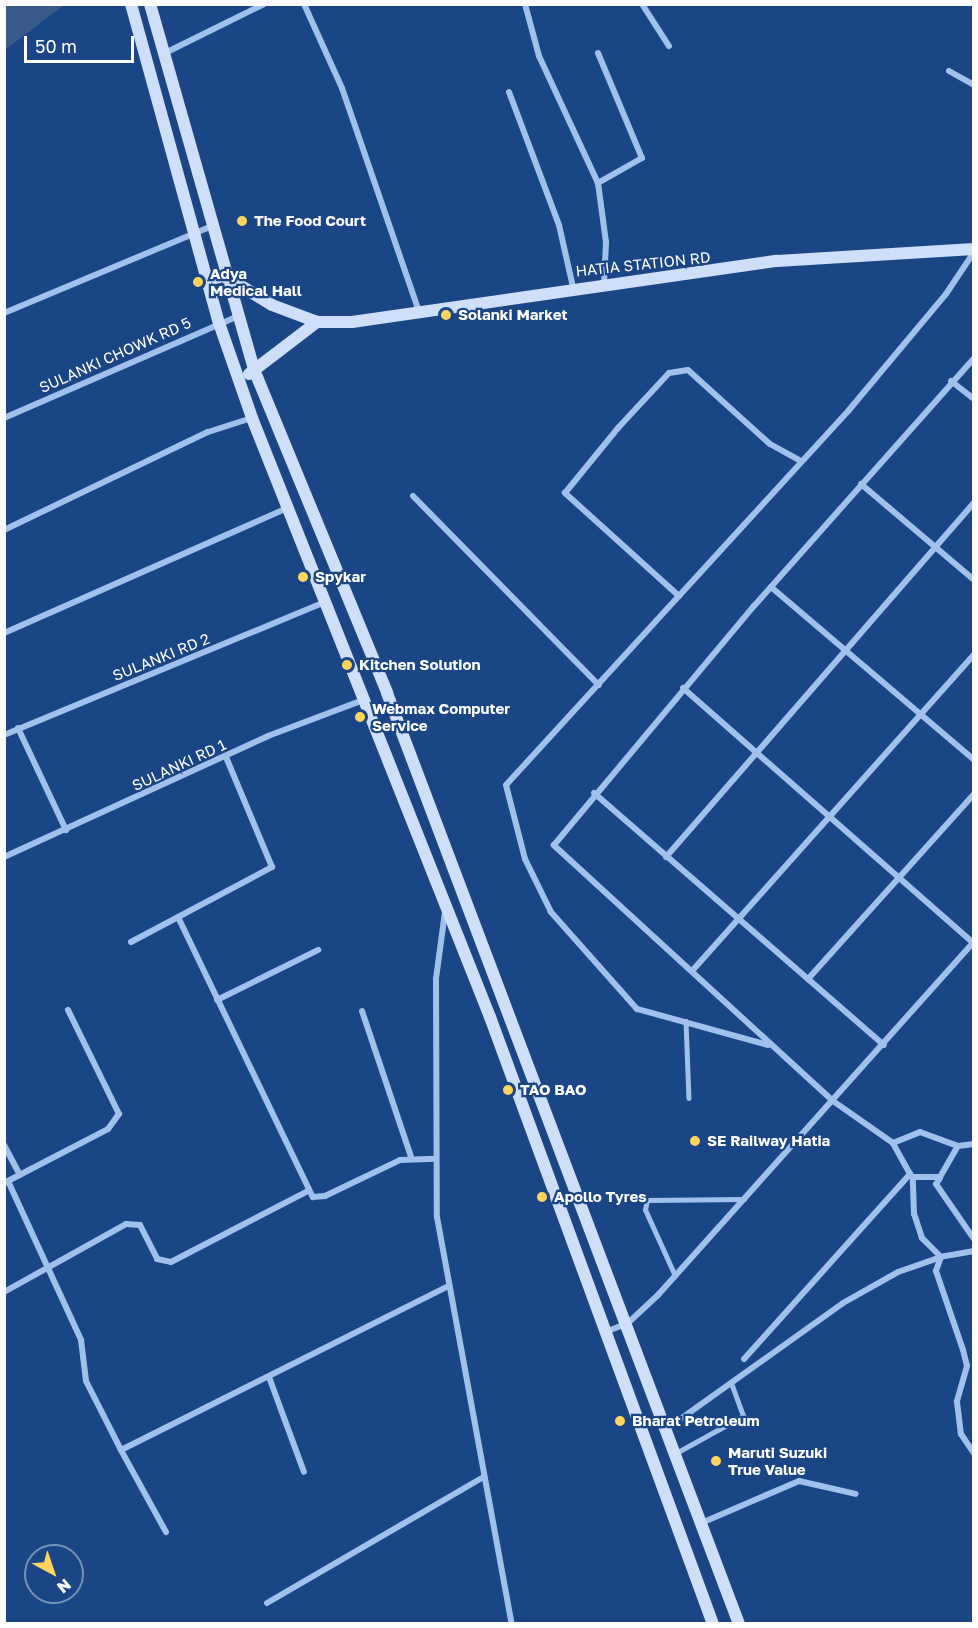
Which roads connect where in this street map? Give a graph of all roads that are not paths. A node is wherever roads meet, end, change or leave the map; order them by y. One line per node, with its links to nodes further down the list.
1 (131, 4): 15 (main road)
2 (150, 4): 9 (main road)
3 (264, 4): 9 (street)
4 (304, 4): 22 (street)
5 (525, 4): 13 (street)
6 (642, 4): 7 (street)
7 (669, 46)
8 (598, 53): 13 (street)
9 (164, 54): 14 (main road)
10 (949, 71): 11 (street)
11 (974, 85)
12 (509, 92): 20 (street)
13 (598, 183): 19 (street)
14 (210, 227): 15 (street); 17 (main road)
15 (193, 234): 18 (main road); 21 (street)
16 (974, 250): 19 (main road, HATIA STATION RD); 33 (street)
17 (225, 276): 18 (main road); 23 (main road); 24 (main road)
18 (206, 280): 25 (main road)
19 (604, 284): 20 (main road, HATIA STATION RD)
20 (573, 287): 22 (main road, HATIA STATION RD)
21 (4, 312)
22 (419, 312): 24 (main road, HATIA STATION RD)
23 (236, 317): 25 (street, SULANKI CHOWK RD 5); 27 (main road)
24 (317, 322): 27 (main road)
25 (219, 323): 28 (main road); 31 (street, SULANKI CHOWK RD 5)
26 (974, 358): 29 (street)
27 (255, 372): 28 (main road); 98 (main road)
28 (238, 378): 32 (main road)
29 (951, 381): 30 (street); 34 (street)
30 (974, 399)
31 (4, 417)
32 (252, 418): 37 (main road); 38 (street)
33 (801, 461): 42 (street); 42 (street)
34 (861, 484): 39 (street); 41 (street)
35 (413, 496): 47 (street)
36 (974, 503): 39 (street)
37 (288, 507): 43 (main road); 44 (street)
38 (4, 530)
39 (936, 547): 40 (street); 45 (street)
40 (974, 580)
41 (771, 587): 45 (street); 48 (street)
42 (679, 596): 47 (street)
43 (327, 601): 49 (main road); 51 (street, SULANKI RD 2)
44 (4, 633)
45 (847, 651): 50 (street); 53 (street)
46 (974, 655): 50 (street)
47 (599, 686): 74 (street)
48 (683, 688): 53 (street); 56 (street)
49 (366, 699): 54 (street, SULANKI RD 1); 63 (main road)
50 (922, 713): 55 (street); 58 (street)
51 (18, 728): 52 (street, SULANKI RD 2); 59 (street)
52 (4, 735)
53 (756, 751): 58 (street); 61 (street)
54 (226, 757): 59 (street, SULANKI RD 1); 64 (street)
55 (974, 760)
56 (594, 793): 61 (street); 69 (street)
57 (974, 794): 62 (street)
58 (828, 815): 62 (street); 65 (street)
59 (66, 830): 60 (street, SULANKI RD 1)
60 (4, 857)
61 (666, 857): 65 (street)
62 (900, 880): 67 (street); 70 (street)
63 (447, 905): 84 (street); 99 (main road)
64 (178, 917): 66 (street); 71 (street)
65 (736, 920): 69 (street); 70 (street)
66 (131, 942)
67 (973, 942): 75 (street)
68 (318, 950): 71 (street)
69 (692, 971): 76 (street)
70 (808, 979): 75 (street)
71 (217, 1000): 89 (street)
72 (68, 1010): 85 (street)
73 (362, 1011): 83 (street)
74 (686, 1021): 76 (street); 77 (lane)
75 (884, 1044): 78 (street)
76 (771, 1046): 78 (street)
77 (689, 1098)
78 (833, 1101): 79 (street); 90 (street)
79 (893, 1143): 82 (street); 86 (street)
80 (974, 1144): 82 (street)
81 (4, 1145): 85 (street)
82 (958, 1146): 87 (street)
83 (411, 1157): 84 (street); 89 (street)
84 (436, 1159): 96 (street)
85 (20, 1174): 88 (street)
86 (911, 1175): 87 (street); 93 (street); 100 (street)
87 (940, 1177): 91 (street)
88 (6, 1182): 94 (street)
89 (308, 1191): 94 (street)
90 (746, 1199): 95 (street); 95 (lane)
91 (974, 1239)
92 (974, 1251): 93 (street)
93 (941, 1257): 102 (street); 105 (street)
94 (45, 1270): 97 (street); 104 (street)
95 (675, 1276): 98 (street)
96 (448, 1286): 101 (street); 108 (street)
97 (4, 1292)
98 (628, 1323): 99 (street); 103 (main road)
99 (608, 1332): 114 (main road)
100 (744, 1359)
101 (269, 1377): 104 (street); 107 (street)
102 (731, 1383): 103 (street); 106 (lane)
103 (662, 1431): 106 (main road)
104 (122, 1450): 111 (street)
105 (974, 1453)
106 (672, 1455): 110 (main road)
107 (304, 1472)
108 (482, 1478): 112 (street); 113 (street)
109 (856, 1494): 110 (street)
110 (698, 1524): 115 (main road)
111 (166, 1532)
112 (267, 1603)
113 (512, 1623)
114 (713, 1623)
115 (739, 1623)

